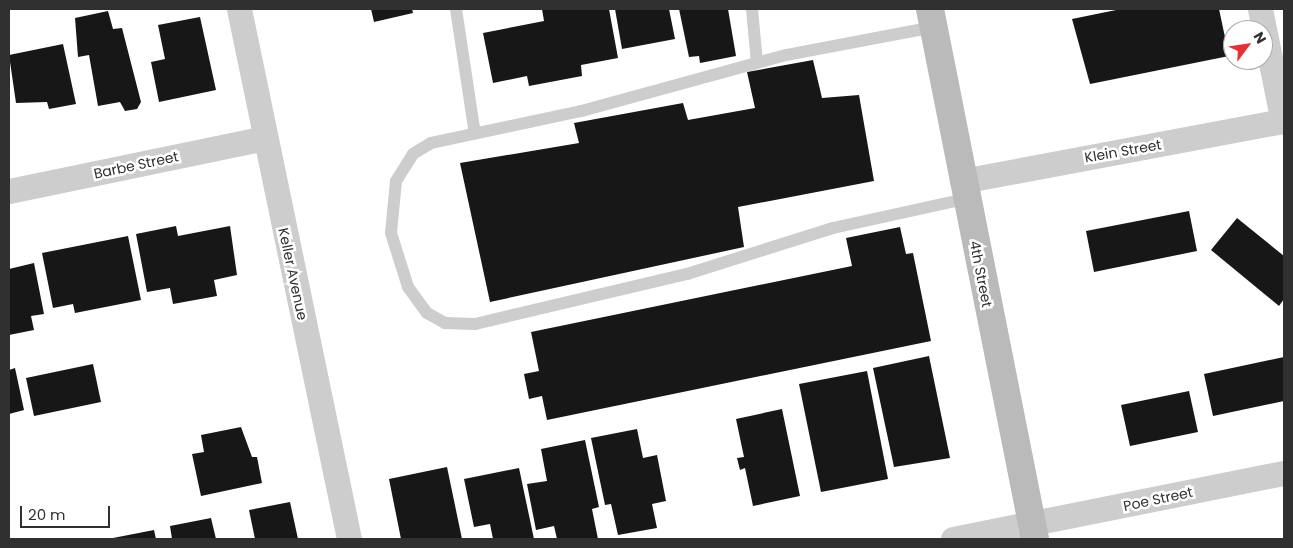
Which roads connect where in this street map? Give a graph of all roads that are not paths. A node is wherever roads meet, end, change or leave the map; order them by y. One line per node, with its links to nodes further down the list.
1 (239, 9): 9 (street, Keller Avenue)
2 (456, 9): 8 (lane)
3 (752, 9): 6 (lane)
4 (1260, 9): 7 (street)
5 (932, 18): 6 (lane); 10 (main road, 4th Street)
6 (757, 63): 8 (lane)
7 (1283, 122): 10 (street, Klein Street)
8 (475, 134): 10 (lane)
9 (264, 138): 11 (street, Barbe Street); 14 (street, Keller Avenue)
10 (964, 190): 13 (main road, 4th Street)
11 (9, 191)
12 (1284, 473): 13 (street, Poe Street)
13 (1033, 532): 15 (street, Poe Street)
14 (349, 539)
15 (953, 539)

